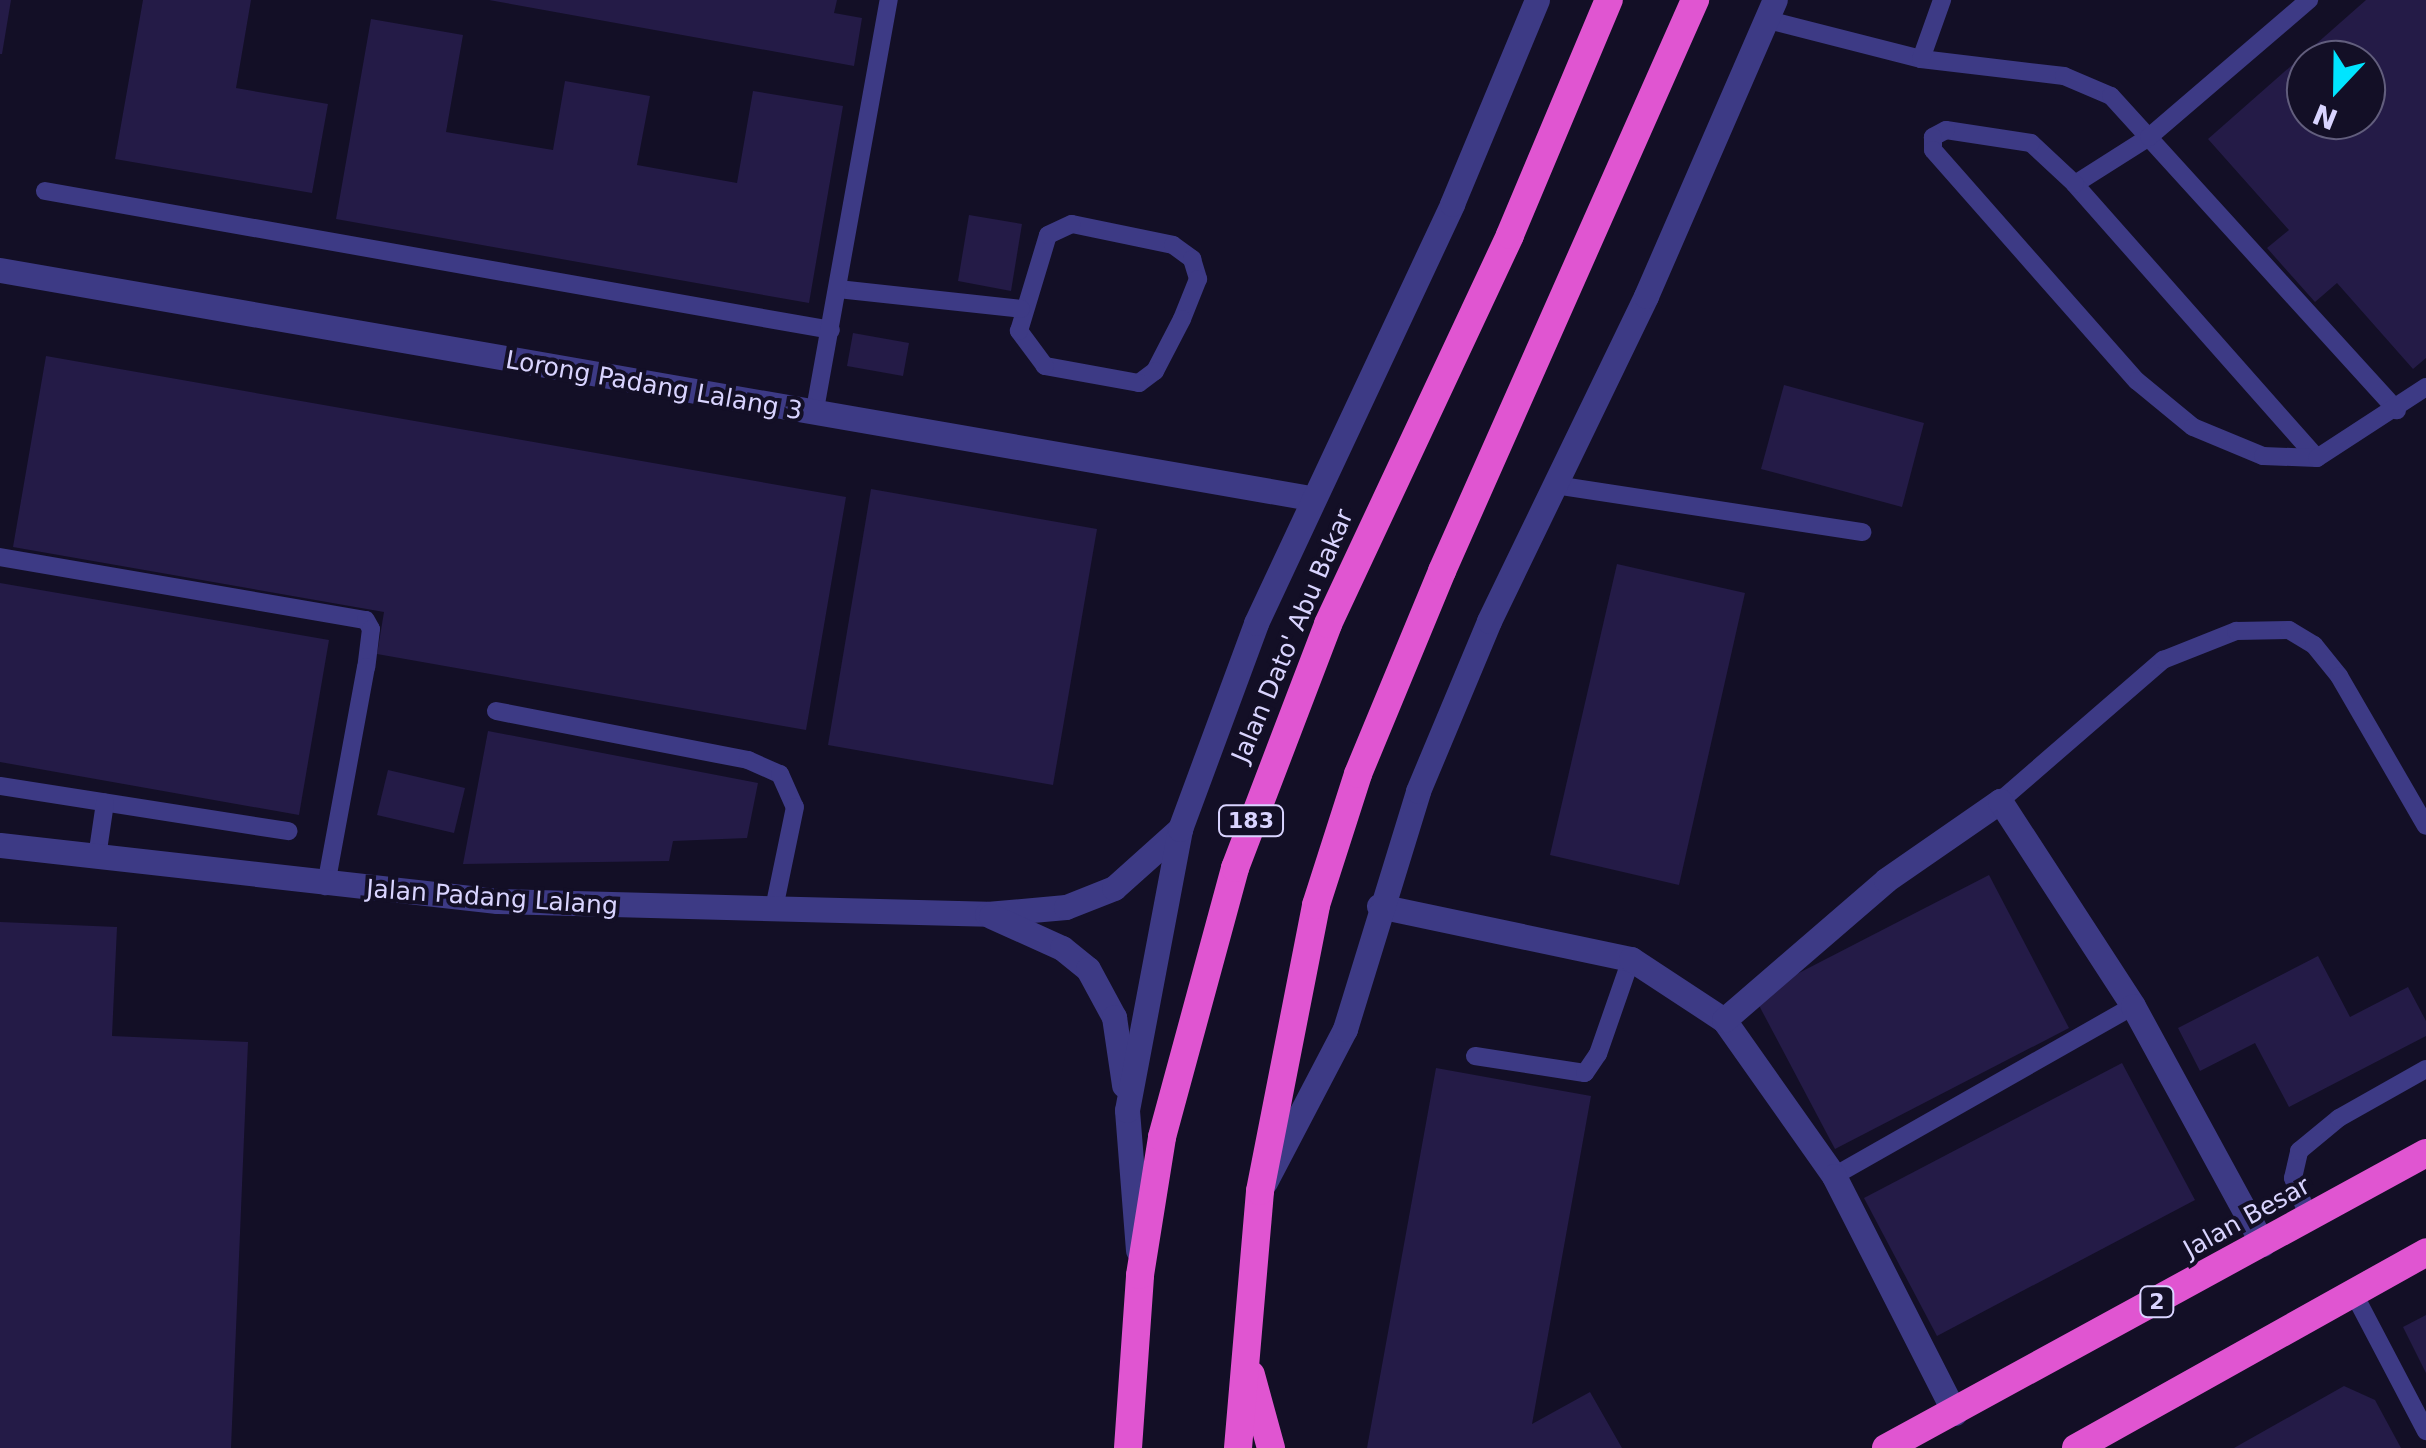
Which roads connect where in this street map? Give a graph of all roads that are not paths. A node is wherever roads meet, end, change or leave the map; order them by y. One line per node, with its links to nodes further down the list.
1 (889, 0): 13 (lane)
2 (1537, 0): 21 (street)
3 (1609, 0): 49 (highway, Jalan Dato' Abu Bakar / 183)
4 (1695, 0): 45 (highway)
5 (1942, 0): 8 (lane)
6 (2309, 0): 9 (lane)
7 (1771, 10): 8 (lane); 20 (street)
8 (1920, 59): 9 (lane)
9 (2148, 137): 10 (lane); 17 (lane)
10 (2076, 184): 19 (lane); 19 (lane)
11 (45, 192): 15 (lane)
12 (0, 270): 18 (street, Lorong Padang Lalang 3)
13 (838, 289): 14 (lane); 15 (lane)
14 (1021, 309): 14 (lane)
15 (832, 330): 18 (lane)
16 (2426, 388): 17 (lane)
17 (2397, 410): 19 (lane)
18 (814, 415): 21 (street, Lorong Padang Lalang 3)
19 (2318, 458)
20 (1554, 486): 22 (lane); 34 (street)
21 (1310, 498): 29 (street)
22 (1862, 532)
23 (0, 556): 33 (lane)
24 (496, 710): 35 (lane)
25 (0, 786): 27 (lane)
26 (2000, 802): 28 (lane); 38 (street); 39 (street)
27 (105, 803): 30 (lane); 32 (lane)
28 (2426, 826)
29 (1180, 829): 36 (street, Jalan Padang Lalang); 42 (street)
30 (289, 831)
31 (0, 844): 32 (street, Jalan Padang Lalang)
32 (97, 856): 33 (street, Jalan Padang Lalang)
33 (326, 886): 35 (street, Jalan Padang Lalang)
34 (1379, 906): 37 (street); 45 (street)
35 (774, 908): 36 (street, Jalan Padang Lalang)
36 (987, 914): 42 (street)
37 (1632, 959): 39 (street); 40 (lane)
38 (2133, 1006): 44 (lane); 47 (street)
39 (1724, 1020): 44 (street)
40 (1475, 1056)
41 (2426, 1069): 46 (lane)
42 (1127, 1110): 49 (street)
43 (2426, 1152): 46 (highway, Jalan Besar / 2)
44 (1834, 1176): 52 (street)
45 (1260, 1191): 51 (highway)
46 (2309, 1218): 47 (highway, Jalan Besar / 2)
47 (2263, 1244): 52 (highway, Jalan Besar / 2)
48 (2426, 1252): 50 (highway)
49 (1140, 1275): 54 (highway, Jalan Dato' Abu Bakar / 183)
50 (2354, 1294): 53 (lane); 58 (highway)
51 (1246, 1359): 55 (highway); 56 (highway)
52 (1955, 1413): 57 (highway, Jalan Besar / 2)
53 (2426, 1431)
54 (1128, 1448)
55 (1238, 1448)
56 (1272, 1448)
57 (1886, 1448)
58 (2076, 1448)

